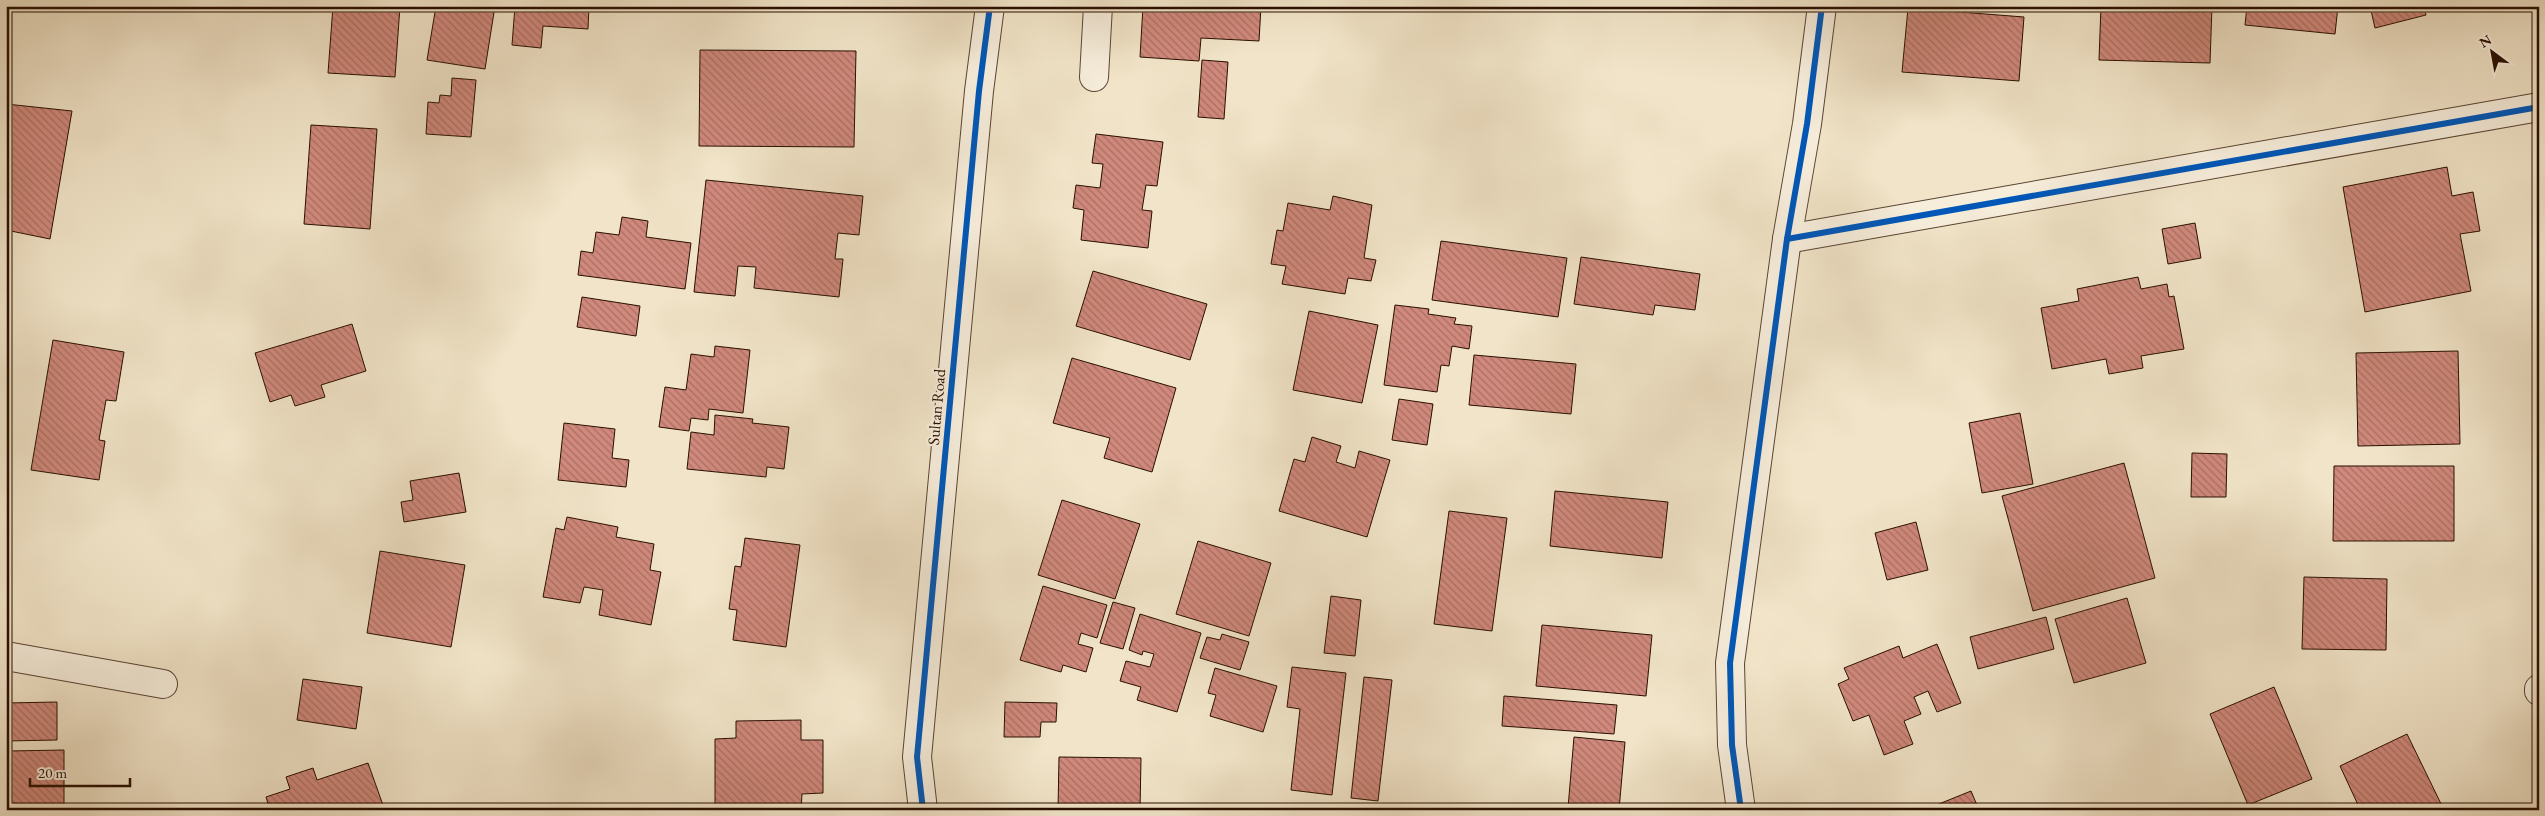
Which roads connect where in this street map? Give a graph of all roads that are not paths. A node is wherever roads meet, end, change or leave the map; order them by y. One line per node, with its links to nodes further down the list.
1 (990, 6): 9 (street, Sultan Road)
2 (1098, 6): 4 (street)
3 (1822, 6): 6 (street)
4 (1094, 78)
5 (2539, 107): 6 (street)
6 (1787, 239): 10 (street)
7 (6, 656): 8 (street)
8 (163, 684)
9 (923, 810)
10 (1741, 810)

